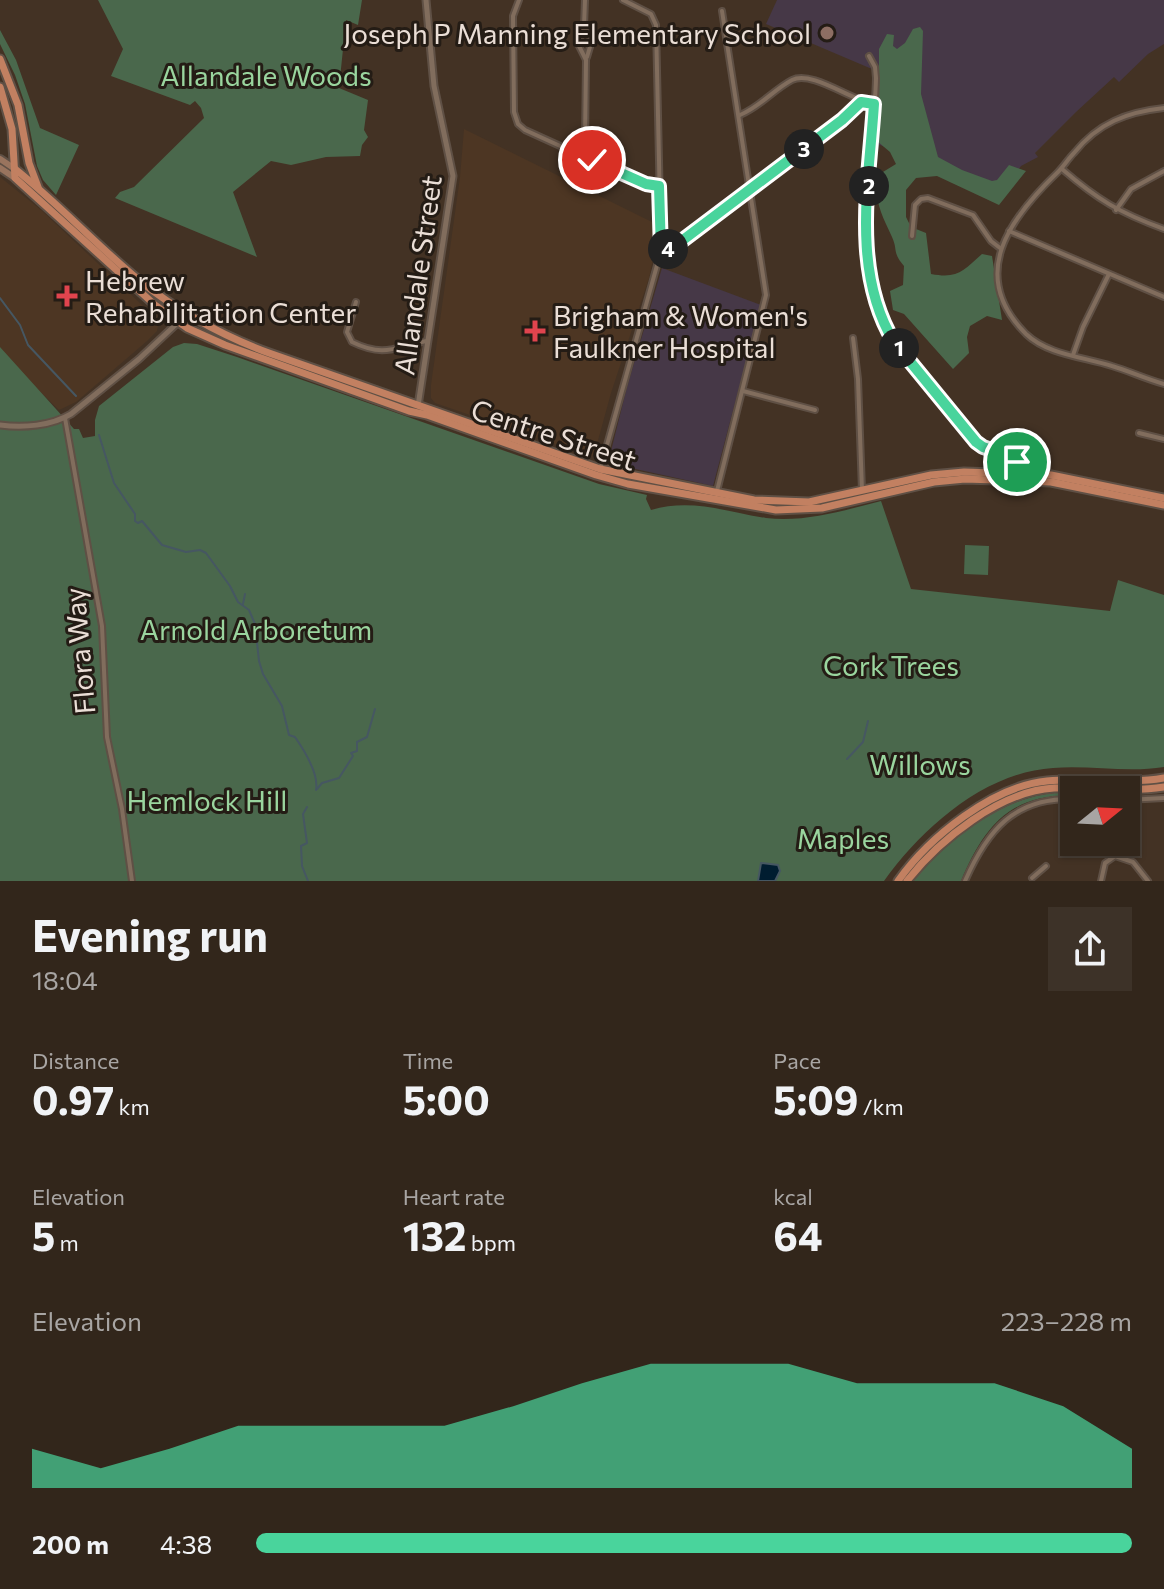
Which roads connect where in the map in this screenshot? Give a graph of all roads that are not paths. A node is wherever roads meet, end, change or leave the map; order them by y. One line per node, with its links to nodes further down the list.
1 (426, 0): 36 (street, Allandale Street)
2 (519, 0): 15 (street)
3 (585, 0): 6 (street)
4 (623, 0): 21 (street)
5 (722, 11): 14 (street)
6 (584, 27): 9 (street); 9 (street)
7 (869, 56): 12 (street)
8 (0, 59): 22 (highway)
9 (586, 60): 15 (street)
10 (0, 87): 20 (highway)
11 (861, 102): 12 (street); 14 (street); 23 (street)
12 (874, 104): 46 (street)
13 (1164, 108): 18 (street)
14 (740, 115): 23 (street)
15 (582, 156): 21 (street)
16 (0, 159): 20 (main road, Centre Street)
17 (0, 168): 20 (main road, Centre Street)
18 (1062, 169): 24 (street); 26 (street)
19 (1164, 171): 24 (street)
20 (15, 174): 22 (highway, Centre Street); 34 (highway, Centre Street)
21 (659, 186): 29 (street)
22 (39, 189): 33 (highway, Centre Street)
23 (750, 189): 29 (street); 39 (street)
24 (1116, 210): 25 (street)
25 (1164, 229)
26 (1009, 231): 28 (street); 30 (street)
27 (912, 236): 28 (street)
28 (1001, 248): 37 (street)
29 (661, 251): 47 (street)
30 (1109, 274): 31 (street); 37 (street)
31 (1164, 297)
32 (356, 302): 36 (street)
33 (187, 314): 34 (street); 40 (highway, Centre Street)
34 (180, 323): 40 (highway, Centre Street); 42 (street)
35 (853, 338): 50 (street)
36 (429, 340): 40 (street, Allandale Street)
37 (1073, 355): 38 (street)
38 (1164, 384)
39 (743, 391): 41 (street); 51 (street)
40 (417, 409): 47 (highway, Centre Street)
41 (815, 410)
42 (65, 418): 43 (street); 62 (street, Flora Way)
43 (0, 425)
44 (1139, 433): 45 (street)
45 (1164, 439)
46 (1015, 458): 48 (street); 49 (street)
47 (600, 472): 51 (highway, Centre Street)
48 (1014, 473): 49 (highway, Centre Street); 50 (highway, Centre Street)
49 (1048, 474): 52 (highway, Centre Street)
50 (862, 495): 51 (highway, Centre Street); 53 (highway, Centre Street)
51 (715, 497)
52 (1164, 498)
53 (1164, 505)
54 (1164, 778): 63 (highway)
55 (1164, 787): 64 (highway)
56 (1164, 798): 57 (street)
57 (1140, 799)
58 (1060, 800): 65 (street)
59 (1110, 857): 66 (street); 67 (street)
60 (1046, 866): 61 (street)
61 (1031, 880)
62 (132, 881)
63 (898, 881)
64 (907, 881)
65 (965, 881)
66 (1101, 881)
67 (1148, 881)

